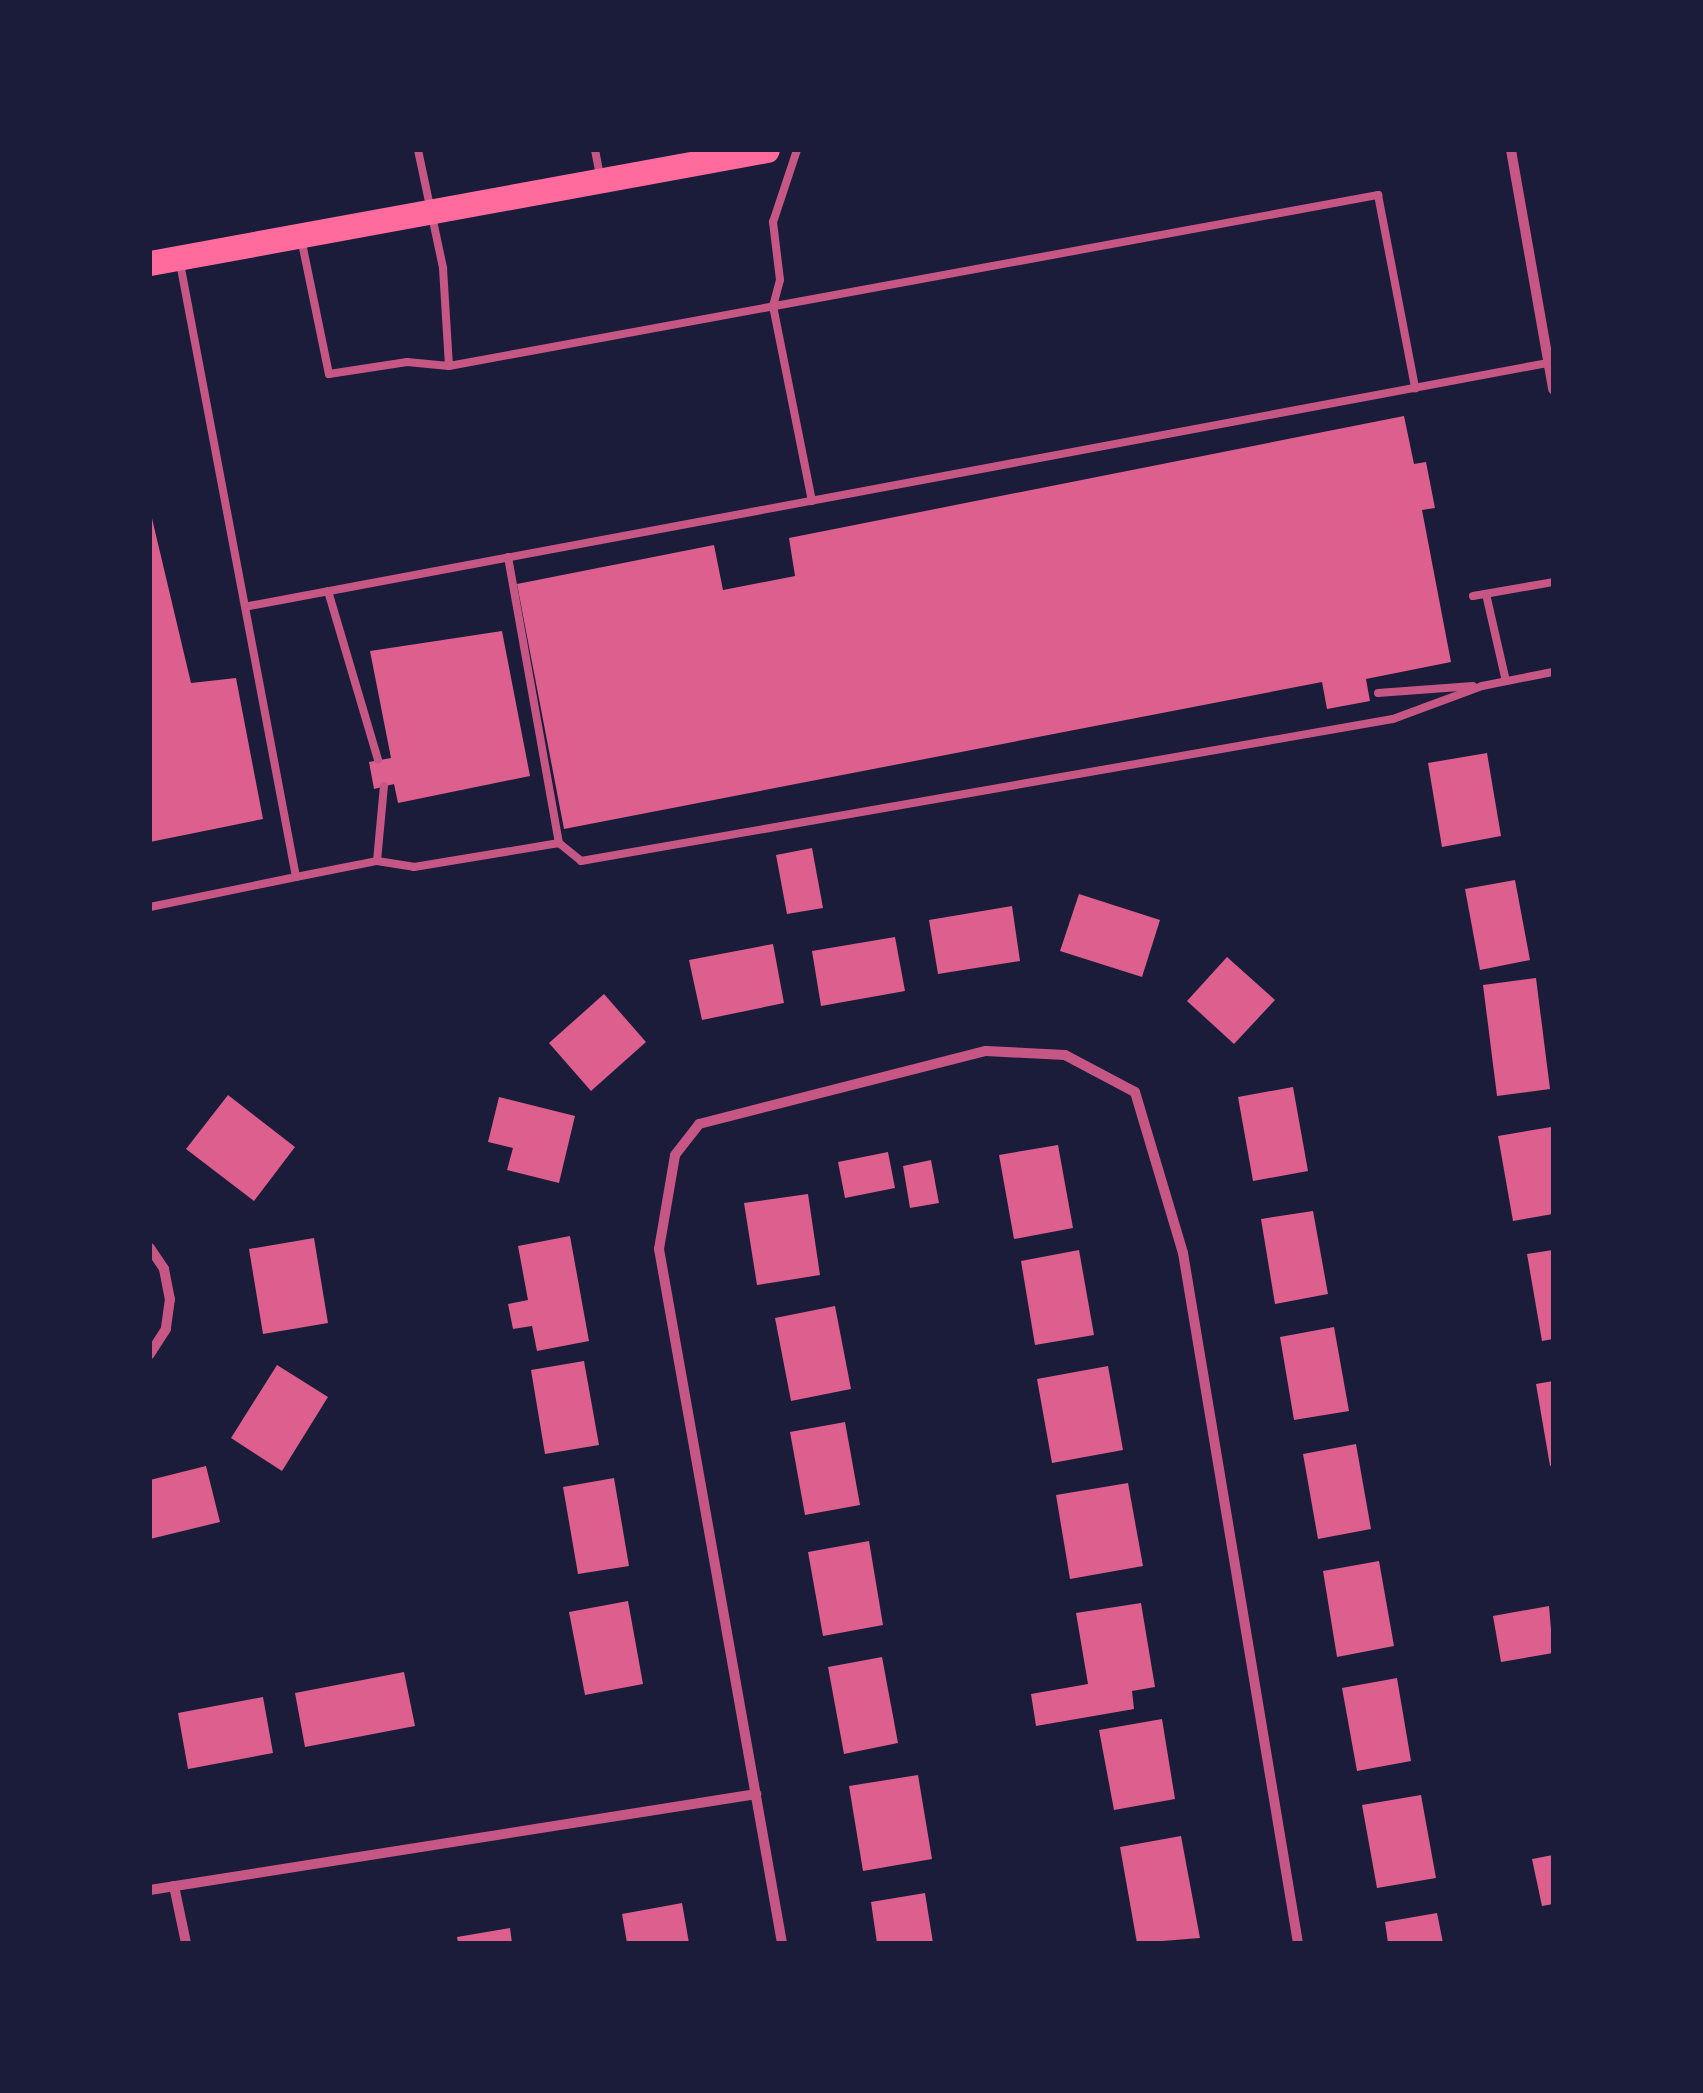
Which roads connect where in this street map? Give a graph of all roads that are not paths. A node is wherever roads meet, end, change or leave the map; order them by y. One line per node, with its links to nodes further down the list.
1 (418, 150): 7 (lane)
2 (596, 150): 6 (lane)
3 (767, 150): 6 (main road)
4 (797, 150): 11 (lane)
5 (1511, 150): 12 (street)
6 (600, 180): 7 (main road)
7 (432, 211): 8 (main road); 14 (lane)
8 (301, 235): 9 (main road); 14 (lane)
9 (179, 258): 10 (main road); 23 (lane)
10 (150, 264)
11 (772, 306): 14 (lane); 15 (lane); 17 (lane)
12 (1548, 331): 13 (street)
13 (1548, 363): 15 (lane); 16 (street)
14 (449, 366)
15 (1415, 388): 17 (lane)
16 (1553, 389)
17 (812, 500): 18 (lane)
18 (508, 558): 20 (lane); 30 (lane)
19 (1553, 582): 21 (lane)
20 (328, 592): 23 (lane); 28 (lane)
21 (1486, 594): 22 (lane); 25 (lane)
22 (1473, 596)
23 (249, 606): 32 (lane)
24 (1553, 672): 25 (lane)
25 (1506, 681): 26 (lane)
26 (1482, 686): 27 (lane); 30 (lane)
27 (1378, 693)
28 (378, 760)
29 (384, 786): 31 (lane)
30 (559, 842): 31 (lane)
31 (377, 861): 32 (lane)
32 (296, 877): 33 (lane)
33 (150, 907)
34 (150, 1248): 35 (street)
35 (150, 1354)
36 (756, 1794): 37 (street); 40 (street); 41 (street)
37 (174, 1886): 38 (street); 39 (street)
38 (150, 1890)
39 (186, 1943)
40 (782, 1943)
41 (1298, 1943)

